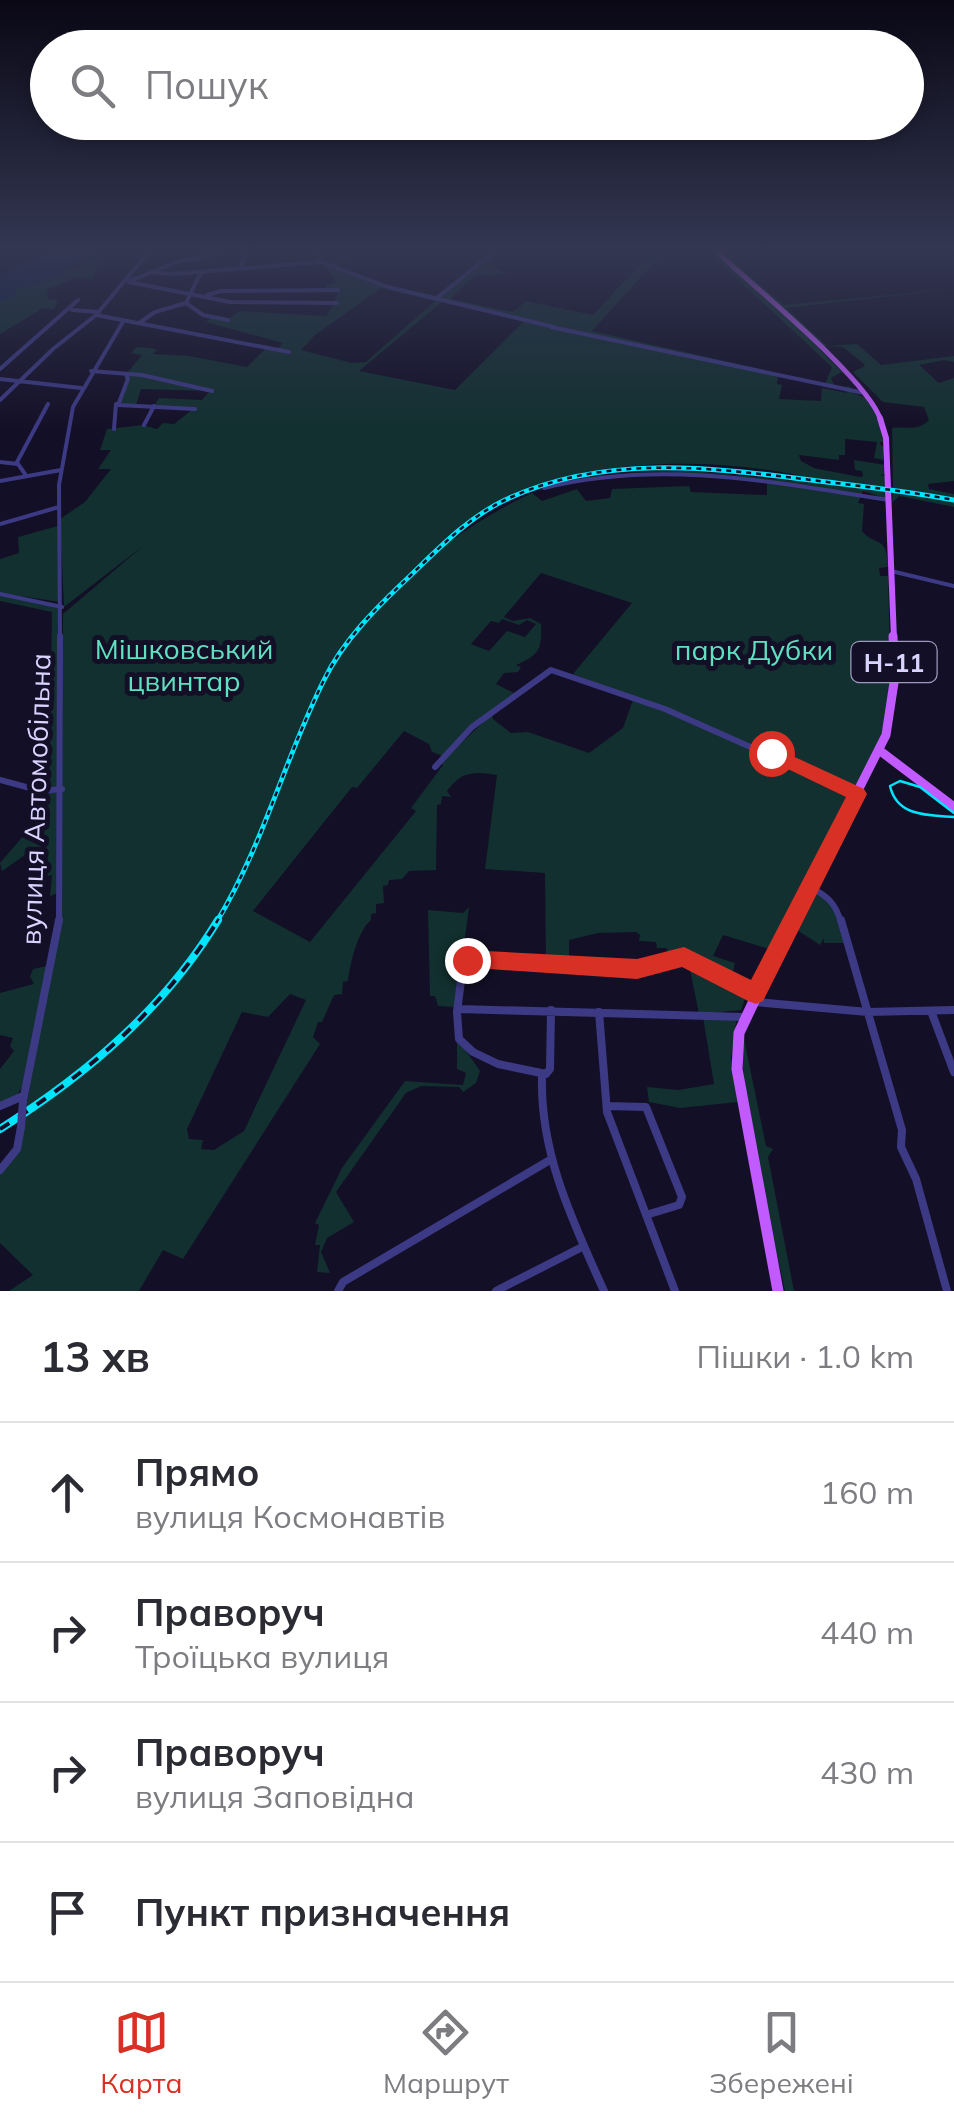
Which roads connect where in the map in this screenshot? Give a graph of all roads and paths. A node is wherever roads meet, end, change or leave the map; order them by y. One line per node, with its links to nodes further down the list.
1 (68, 312): 13 (street)
2 (92, 312): 8 (street)
3 (154, 312): 11 (street)
4 (199, 312): 10 (street)
5 (502, 312): 20 (street)
6 (781, 312): 20 (main road, Н-11)
7 (783, 312): 34 (main road, Н-11)
8 (97, 313): 9 (street); 17 (street)
9 (124, 320): 11 (street); 14 (street, вулиця Автомобільна)
10 (228, 320)
11 (137, 324): 12 (street)
12 (288, 352)
13 (0, 369)
14 (91, 372): 15 (street); 18 (street, вулиця Автомобільна)
15 (123, 373): 19 (street); 23 (street)
16 (0, 379): 17 (street)
17 (23, 382): 18 (street); 21 (street)
18 (82, 388): 30 (street, вулиця Автомобільна)
19 (212, 391)
20 (867, 394): 34 (main road, Н-11)
21 (0, 400)
22 (48, 404): 29 (street)
23 (116, 404): 24 (street); 27 (street)
24 (154, 406): 25 (street); 26 (street)
25 (195, 409)
26 (144, 425)
27 (114, 428)
28 (0, 462): 29 (street)
29 (16, 464): 31 (street)
30 (62, 470): 31 (street); 35 (street, вулиця Автомобільна)
31 (24, 474): 32 (street)
32 (0, 481)
33 (544, 488): 34 (street)
34 (890, 501): 37 (main road, Н-11)
35 (59, 508): 36 (street); 40 (street, вулиця Автомобільна)
36 (0, 524)
37 (891, 571): 38 (street); 41 (main road, Н-11)
38 (954, 586)
39 (0, 594): 40 (street)
40 (63, 609): 44 (street, вулиця Автомобільна)
41 (879, 750): 45 (main road, Н-11); 46 (main road)
42 (435, 766): 45 (street)
43 (0, 780): 44 (street)
44 (62, 790): 58 (street, вулиця Автомобільна)
45 (857, 794): 47 (main road, Н-11)
46 (954, 807)
47 (810, 886): 48 (main road, Н-11); 54 (street)
48 (754, 997): 49 (street); 54 (street); 55 (main road, Н-11)
49 (459, 1008): 50 (street); 56 (street)
50 (551, 1010): 53 (street); 56 (street)
51 (954, 1010): 52 (street)
52 (930, 1011): 54 (street); 57 (street)
53 (600, 1012): 55 (street); 59 (street)
54 (868, 1012): 70 (street)
55 (744, 1018): 69 (main road, Н-11)
56 (546, 1072): 61 (street)
57 (954, 1072)
58 (23, 1098): 60 (street); 62 (street, вулиця Автомобільна, bridge)
59 (606, 1101): 63 (street); 63 (street)
60 (0, 1106)
61 (550, 1160): 64 (street); 65 (street)
62 (0, 1170)
63 (646, 1216): 68 (street)
64 (584, 1246): 66 (street); 67 (street)
65 (338, 1291)
66 (496, 1291)
67 (604, 1291)
68 (675, 1291)
69 (778, 1291)
70 (947, 1291)

